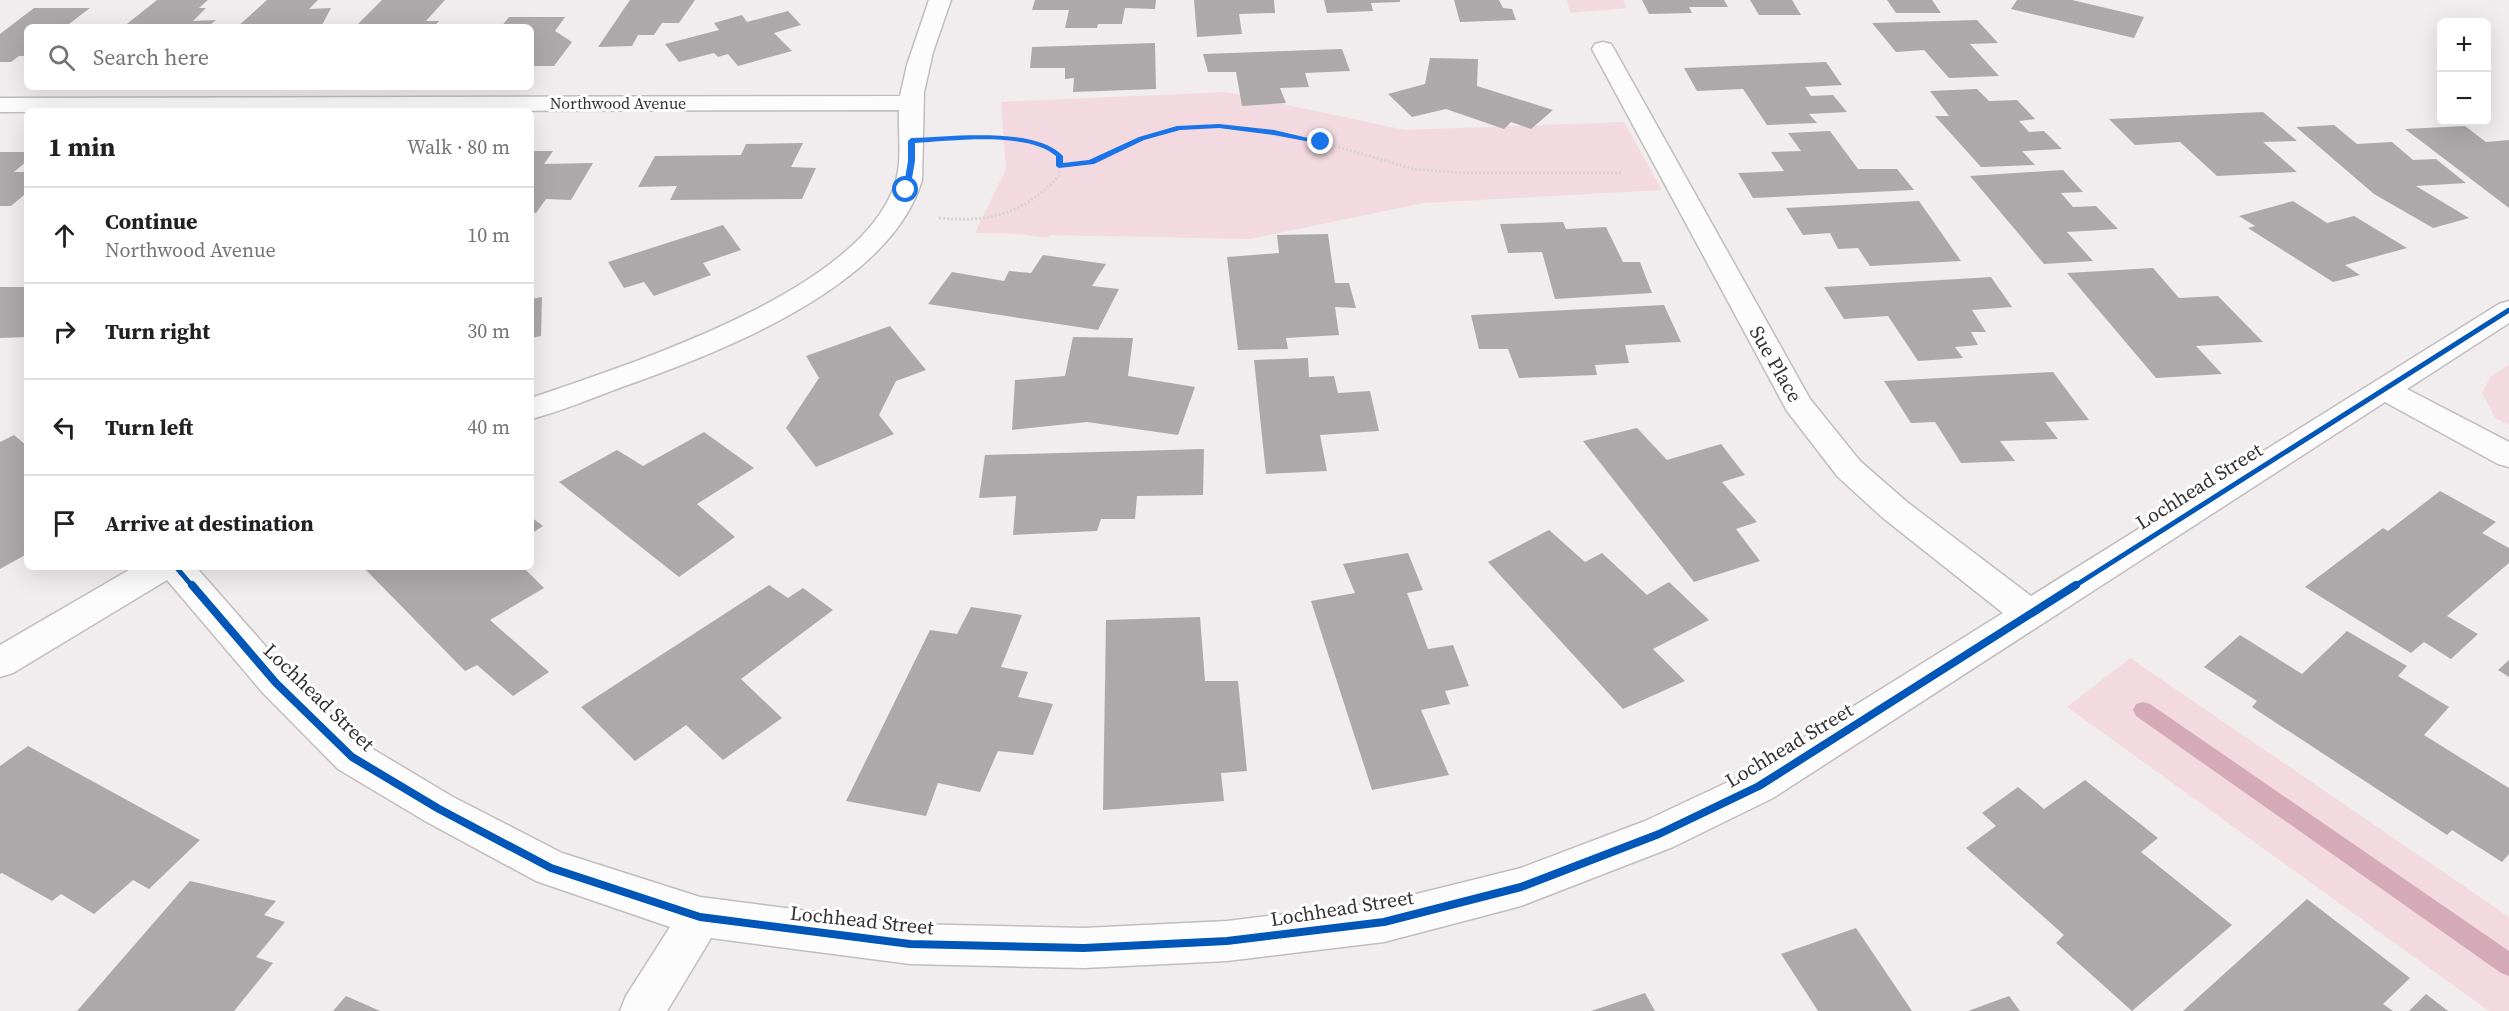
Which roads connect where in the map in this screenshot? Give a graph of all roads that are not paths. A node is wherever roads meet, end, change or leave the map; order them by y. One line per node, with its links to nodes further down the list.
1 (940, 0): 3 (street)
2 (1603, 49): 11 (street, Sue Place)
3 (911, 103): 4 (street, Northwood Avenue); 7 (street)
4 (0, 105)
5 (2509, 310): 6 (street, Lochhead Street)
6 (2384, 389): 8 (street); 11 (street, Lochhead Street)
7 (534, 408)
8 (2509, 456)
9 (157, 570): 12 (street)
10 (179, 570): 13 (street, Lochhead Street)
11 (2028, 614): 13 (street, Lochhead Street)
12 (0, 663)
13 (700, 917): 14 (street)
14 (642, 1011)

